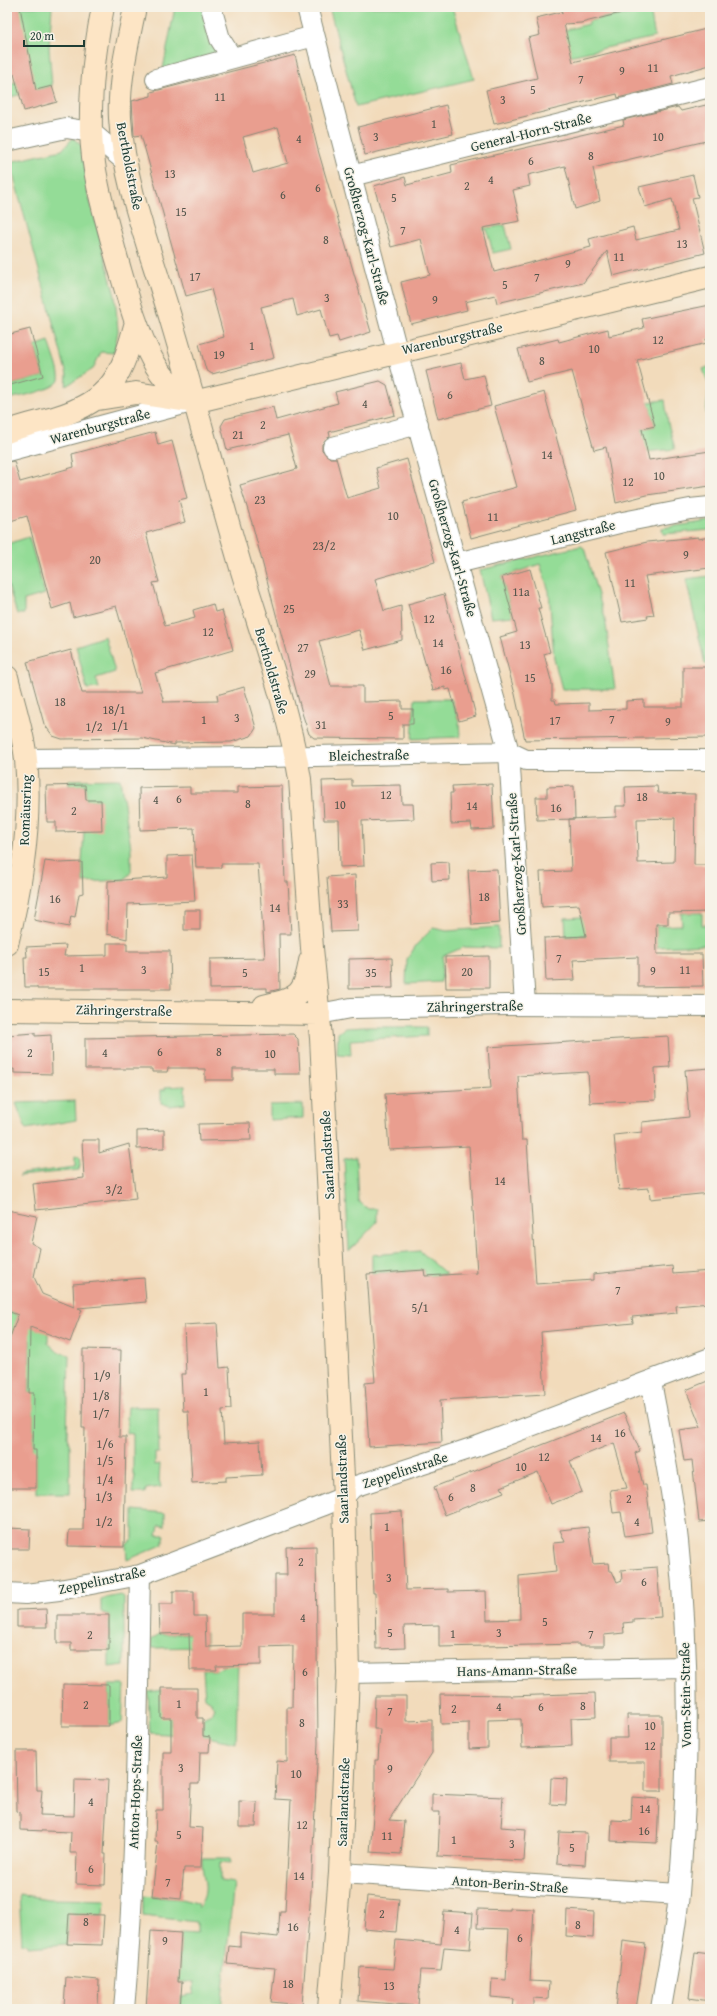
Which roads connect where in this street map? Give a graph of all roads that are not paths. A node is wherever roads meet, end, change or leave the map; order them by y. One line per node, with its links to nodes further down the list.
1 (103, 7): 9 (main road)
2 (135, 7): 11 (main road, Bertholdstraße)
3 (211, 7): 6 (street)
4 (307, 7): 5 (street, Großherzog-Karl-Straße)
5 (314, 36): 6 (street); 12 (street, Großherzog-Karl-Straße)
6 (232, 58): 7 (street)
7 (156, 78)
8 (710, 87): 12 (street, General-Horn-Straße)
9 (91, 132): 10 (street); 11 (street); 14 (main road)
10 (7, 141)
11 (126, 162): 15 (main road, Bertholdstraße)
12 (351, 176): 16 (street, Großherzog-Karl-Straße)
13 (710, 277): 16 (main road, Warenburgstraße)
14 (136, 322): 15 (main road); 17 (main road, Warenburgstraße); 18 (main road)
15 (172, 322): 18 (main road, Bertholdstraße)
16 (397, 351): 18 (main road, Warenburgstraße); 19 (street, Großherzog-Karl-Straße)
17 (98, 399): 18 (main road, Warenburgstraße); 20 (main road, Warenburgstraße)
18 (194, 402): 22 (street, Warenburgstraße); 27 (main road, Bertholdstraße)
19 (418, 424): 21 (street); 24 (street, Großherzog-Karl-Straße)
20 (7, 432)
21 (334, 447)
22 (7, 451)
23 (710, 507): 24 (street, Langstraße)
24 (457, 563): 26 (street, Großherzog-Karl-Straße)
25 (7, 677): 28 (main road, Romäusring)
26 (509, 752): 27 (street, Bleichestraße); 29 (street, Bleichestraße); 32 (street, Großherzog-Karl-Straße)
27 (296, 756): 28 (street, Bleichestraße); 31 (main road, Bertholdstraße)
28 (26, 759): 30 (main road, Romäusring)
29 (710, 760)
30 (7, 944)
31 (312, 948): 35 (main road, Zähringerstraße); 36 (main road, Saarlandstraße)
32 (524, 1005): 33 (street, Zähringerstraße); 36 (street, Zähringerstraße)
33 (710, 1006)
34 (7, 1010): 35 (main road, Zähringerstraße)
35 (241, 1012): 36 (main road, Zähringerstraße)
36 (319, 1014): 39 (main road, Saarlandstraße)
37 (710, 1358): 38 (street, Zeppelinstraße)
38 (651, 1382): 39 (street, Zeppelinstraße); 42 (street, Vom-Stein-Straße)
39 (344, 1497): 40 (street, Zeppelinstraße); 43 (main road, Saarlandstraße)
40 (140, 1575): 41 (street, Zeppelinstraße); 46 (street, Anton-Hops-Straße)
41 (7, 1593)
42 (686, 1667): 43 (street, Hans-Amann-Straße); 45 (street, Vom-Stein-Straße)
43 (348, 1673): 44 (main road, Saarlandstraße)
44 (340, 1873): 45 (street, Anton-Berin-Straße); 47 (main road, Saarlandstraße)
45 (679, 1894): 48 (street, Vom-Stein-Straße)
46 (124, 2009)
47 (329, 2009)
48 (661, 2009)

